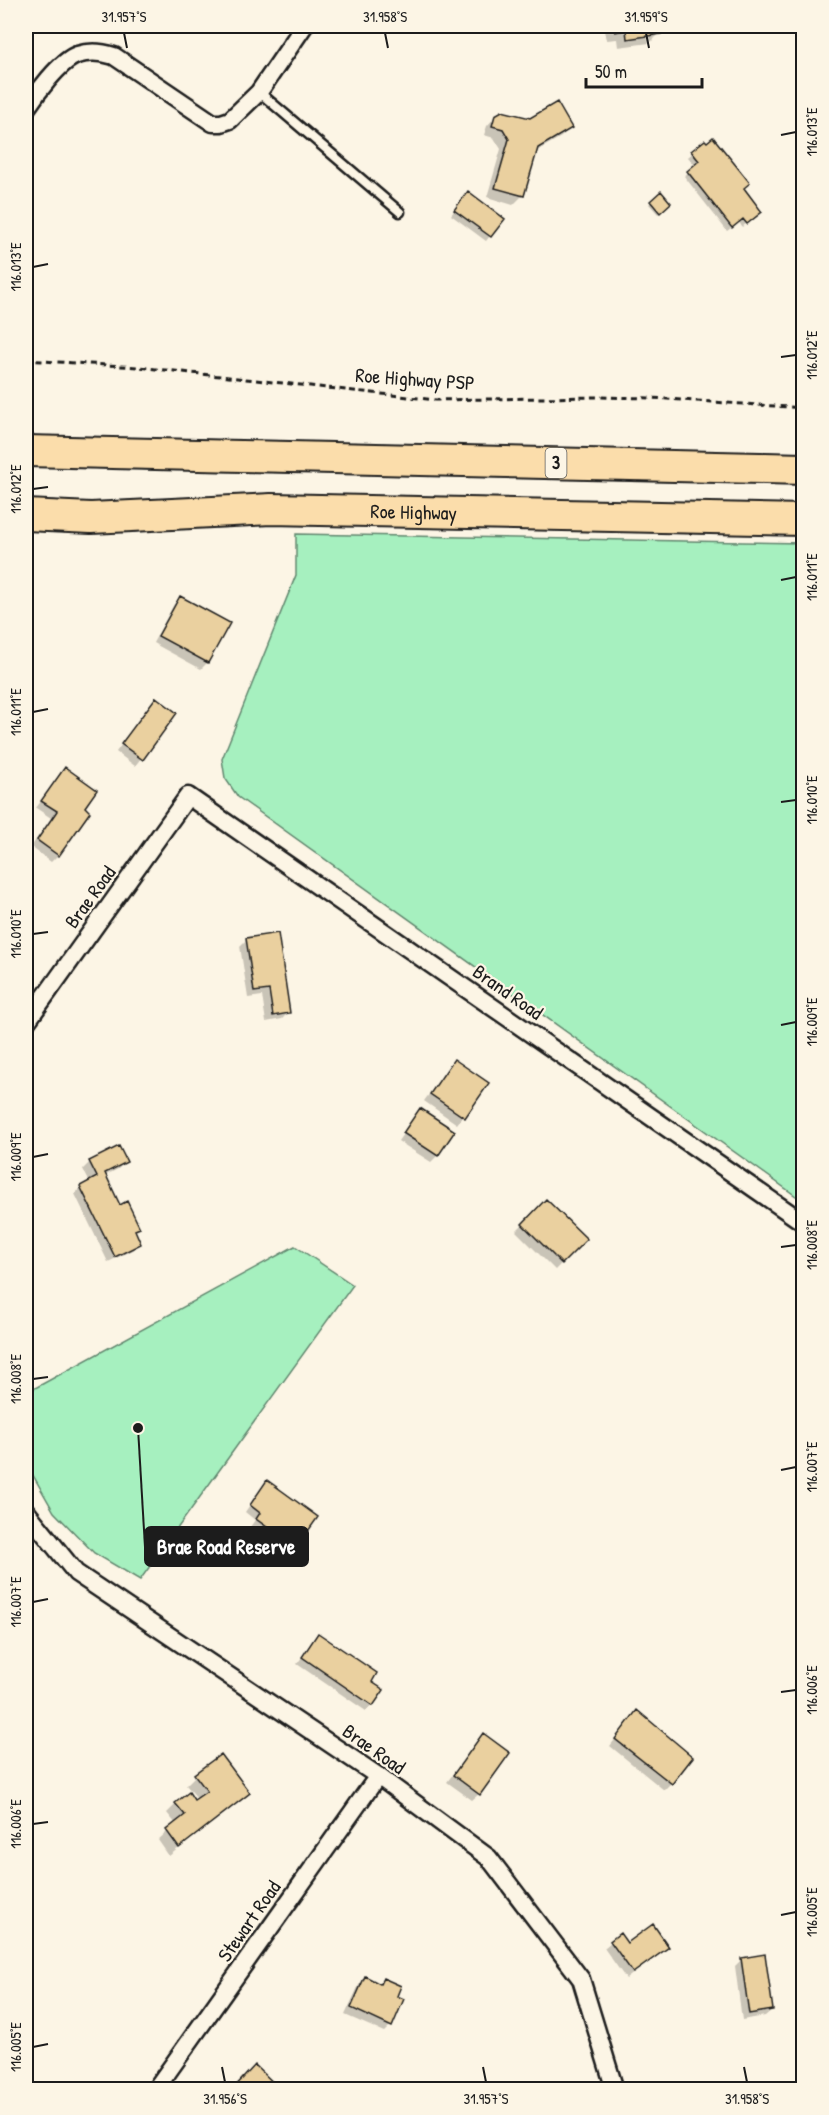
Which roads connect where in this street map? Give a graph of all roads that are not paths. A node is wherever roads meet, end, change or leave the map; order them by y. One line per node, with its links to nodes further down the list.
1 (304, 26): 2 (street)
2 (259, 92): 3 (street); 4 (lane)
3 (26, 109)
4 (400, 212)
5 (26, 451): 6 (highway, 3)
6 (804, 469)
7 (26, 515): 8 (highway, Roe Highway)
8 (91, 518): 9 (highway, Roe Highway); 10 (highway)
9 (804, 520)
10 (26, 521)
11 (188, 796): 12 (street, Brae Road); 13 (street, Brand Road)
12 (26, 1023)
13 (804, 1223)
14 (26, 1511): 15 (street, Brae Road)
15 (378, 1776): 16 (street, Stewart Road); 17 (street, Brae Road)
16 (155, 2090)
17 (615, 2090)

